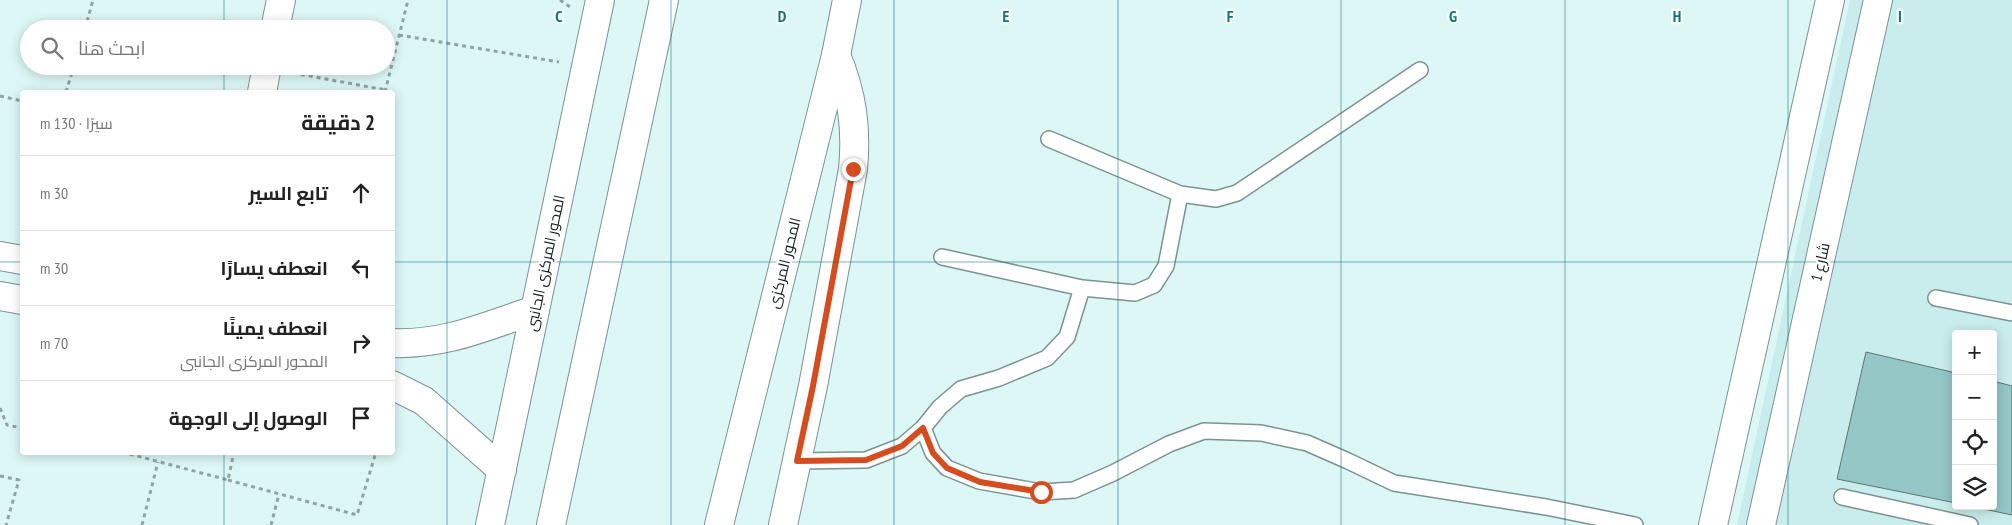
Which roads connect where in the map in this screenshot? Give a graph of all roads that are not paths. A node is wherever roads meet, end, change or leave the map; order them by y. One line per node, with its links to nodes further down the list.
1 (600, 0): 17 (main road, المحور المركزى الجانبى)
2 (664, 0): 26 (main road)
3 (847, 0): 6 (main road, المحور المركزى)
4 (1830, 0): 30 (main road)
5 (1878, 0): 31 (main road, شارع 1)
6 (836, 55): 22 (main road); 27 (main road, المحور المركزى)
7 (1420, 70): 9 (lane)
8 (1049, 139): 9 (lane)
9 (1180, 194): 13 (lane)
10 (0, 256): 12 (main road)
11 (942, 257): 13 (lane)
12 (20, 260)
13 (1082, 288): 21 (lane)
14 (0, 296): 16 (main road)
15 (1936, 298): 18 (lane)
16 (20, 300)
17 (535, 310): 19 (main road); 23 (main road, المحور المركزى الجانبى)
18 (2012, 312)
19 (395, 343)
20 (395, 386): 23 (main road)
21 (923, 428): 22 (lane); 29 (lane)
22 (797, 461): 28 (main road)
23 (502, 470): 25 (main road, المحور المركزى الجانبى)
24 (1842, 498): 32 (lane)
25 (490, 525)
26 (551, 525)
27 (720, 525)
28 (783, 525)
29 (1635, 525)
30 (1713, 525)
31 (1761, 525)
32 (1970, 525)

